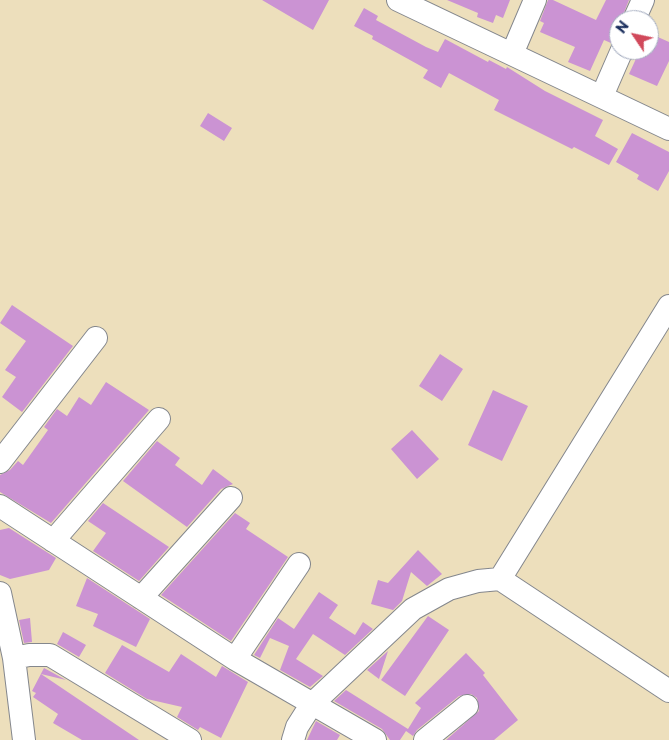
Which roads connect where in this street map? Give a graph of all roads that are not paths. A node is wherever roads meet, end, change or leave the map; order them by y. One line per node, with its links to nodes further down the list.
1 (398, 0): 3 (street)
2 (535, 0): 4 (street)
3 (425, 6): 4 (street)
4 (512, 54): 6 (street)
5 (618, 60): 6 (street)
6 (602, 96): 7 (street)
7 (666, 120)
8 (669, 306): 16 (street)
9 (96, 338): 11 (street)
10 (159, 419): 14 (street)
11 (0, 462)
12 (231, 498): 18 (street)
13 (0, 506): 14 (street)
14 (53, 541): 18 (street)
15 (299, 564): 20 (street)
16 (500, 579): 21 (street); 22 (street)
17 (0, 593): 19 (street)
18 (141, 598): 20 (street)
19 (14, 658): 24 (street); 25 (street)
20 (235, 659): 22 (street)
21 (669, 691)
22 (311, 705): 26 (street); 27 (street)
23 (467, 706): 28 (street)
24 (24, 740)
25 (190, 740)
26 (293, 740)
27 (375, 740)
28 (425, 740)

